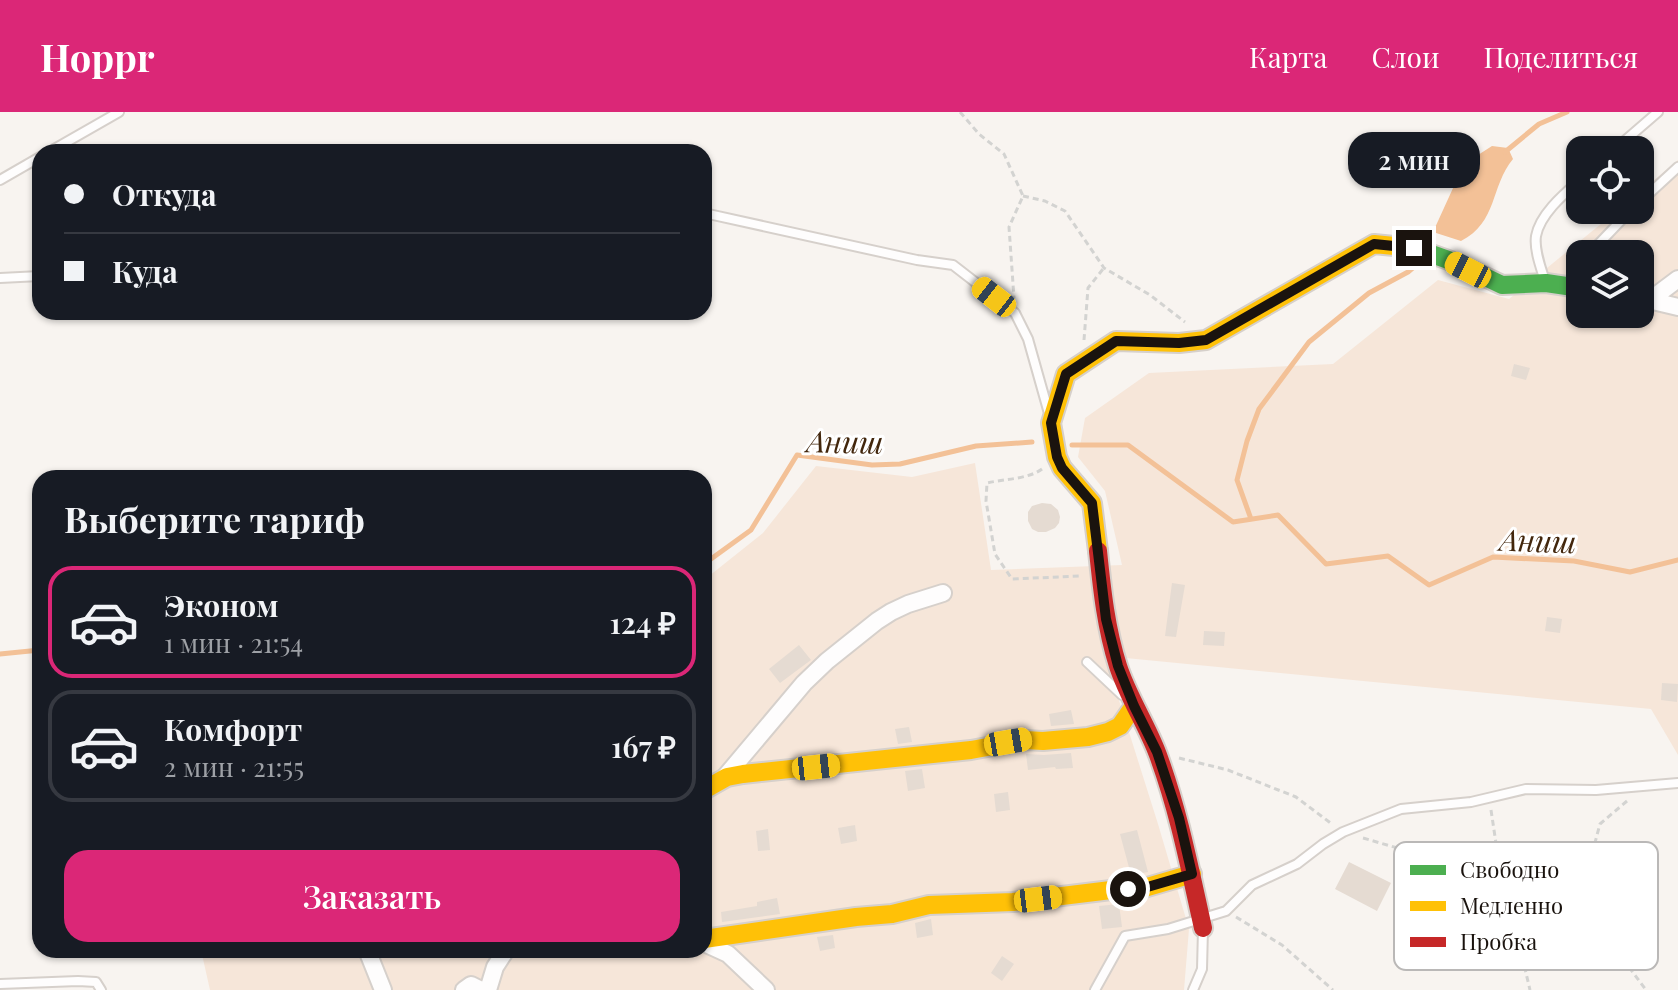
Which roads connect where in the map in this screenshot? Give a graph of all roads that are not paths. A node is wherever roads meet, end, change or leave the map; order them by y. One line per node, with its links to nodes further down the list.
1 (119, 112): 4 (lane)
2 (1658, 112): 3 (lane)
3 (1630, 136)
4 (63, 144)
5 (32, 162): 7 (lane)
6 (1678, 167): 8 (lane)
7 (0, 180)
8 (1654, 189)
9 (1566, 194): 16 (lane)
10 (712, 215): 21 (lane)
11 (1618, 224): 12 (lane)
12 (1602, 240)
13 (32, 276): 14 (lane)
14 (0, 278)
15 (1678, 279): 18 (street)
16 (1546, 283): 17 (street); 21 (street)
17 (1566, 286)
18 (1654, 294)
19 (1654, 301): 20 (street)
20 (1678, 307)
21 (1051, 423): 24 (street)
22 (943, 593): 25 (street)
23 (1087, 662): 24 (lane)
24 (1134, 706): 25 (street); 28 (street)
25 (724, 778): 27 (street)
26 (1678, 783): 29 (lane)
27 (712, 785)
28 (1192, 874): 29 (street); 30 (street)
29 (1202, 924): 41 (lane); 42 (lane)
30 (712, 940)
31 (712, 945): 40 (street)
32 (370, 958): 36 (street)
33 (501, 958): 39 (street)
34 (0, 984): 35 (lane)
35 (101, 990)
36 (383, 990)
37 (464, 990): 38 (street)
38 (481, 990)
39 (488, 990)
40 (766, 990)
41 (1095, 990)
42 (1193, 990)

